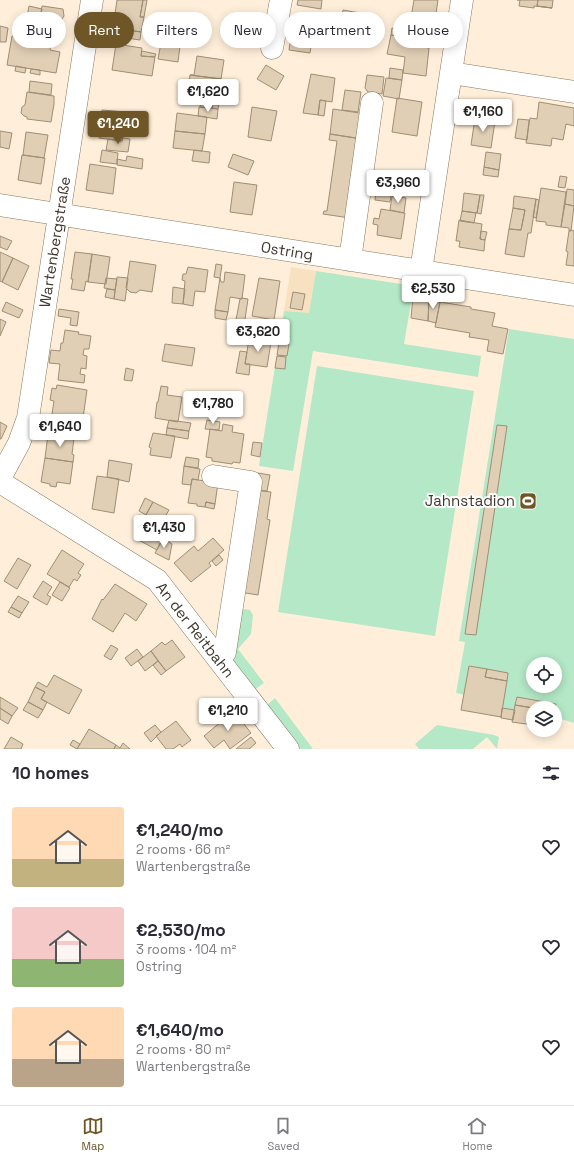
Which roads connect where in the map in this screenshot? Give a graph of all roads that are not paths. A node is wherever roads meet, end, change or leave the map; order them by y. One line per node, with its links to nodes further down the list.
1 (92, 0): 9 (street, Wartenbergstraße)
2 (281, 0): 4 (street)
3 (462, 0): 5 (street)
4 (276, 27)
5 (451, 73): 6 (street); 11 (street)
6 (574, 92)
7 (372, 103): 10 (street)
8 (0, 205): 9 (street, Ostring)
9 (58, 214): 10 (street, Ostring); 14 (street, Wartenbergstraße)
10 (350, 260): 11 (street, Ostring)
11 (421, 271): 12 (street, Ostring)
12 (574, 295)
13 (213, 476): 16 (street)
14 (0, 478)
15 (0, 482): 16 (street, An der Reitbahn)
16 (219, 659): 17 (street, An der Reitbahn)
17 (288, 749)

